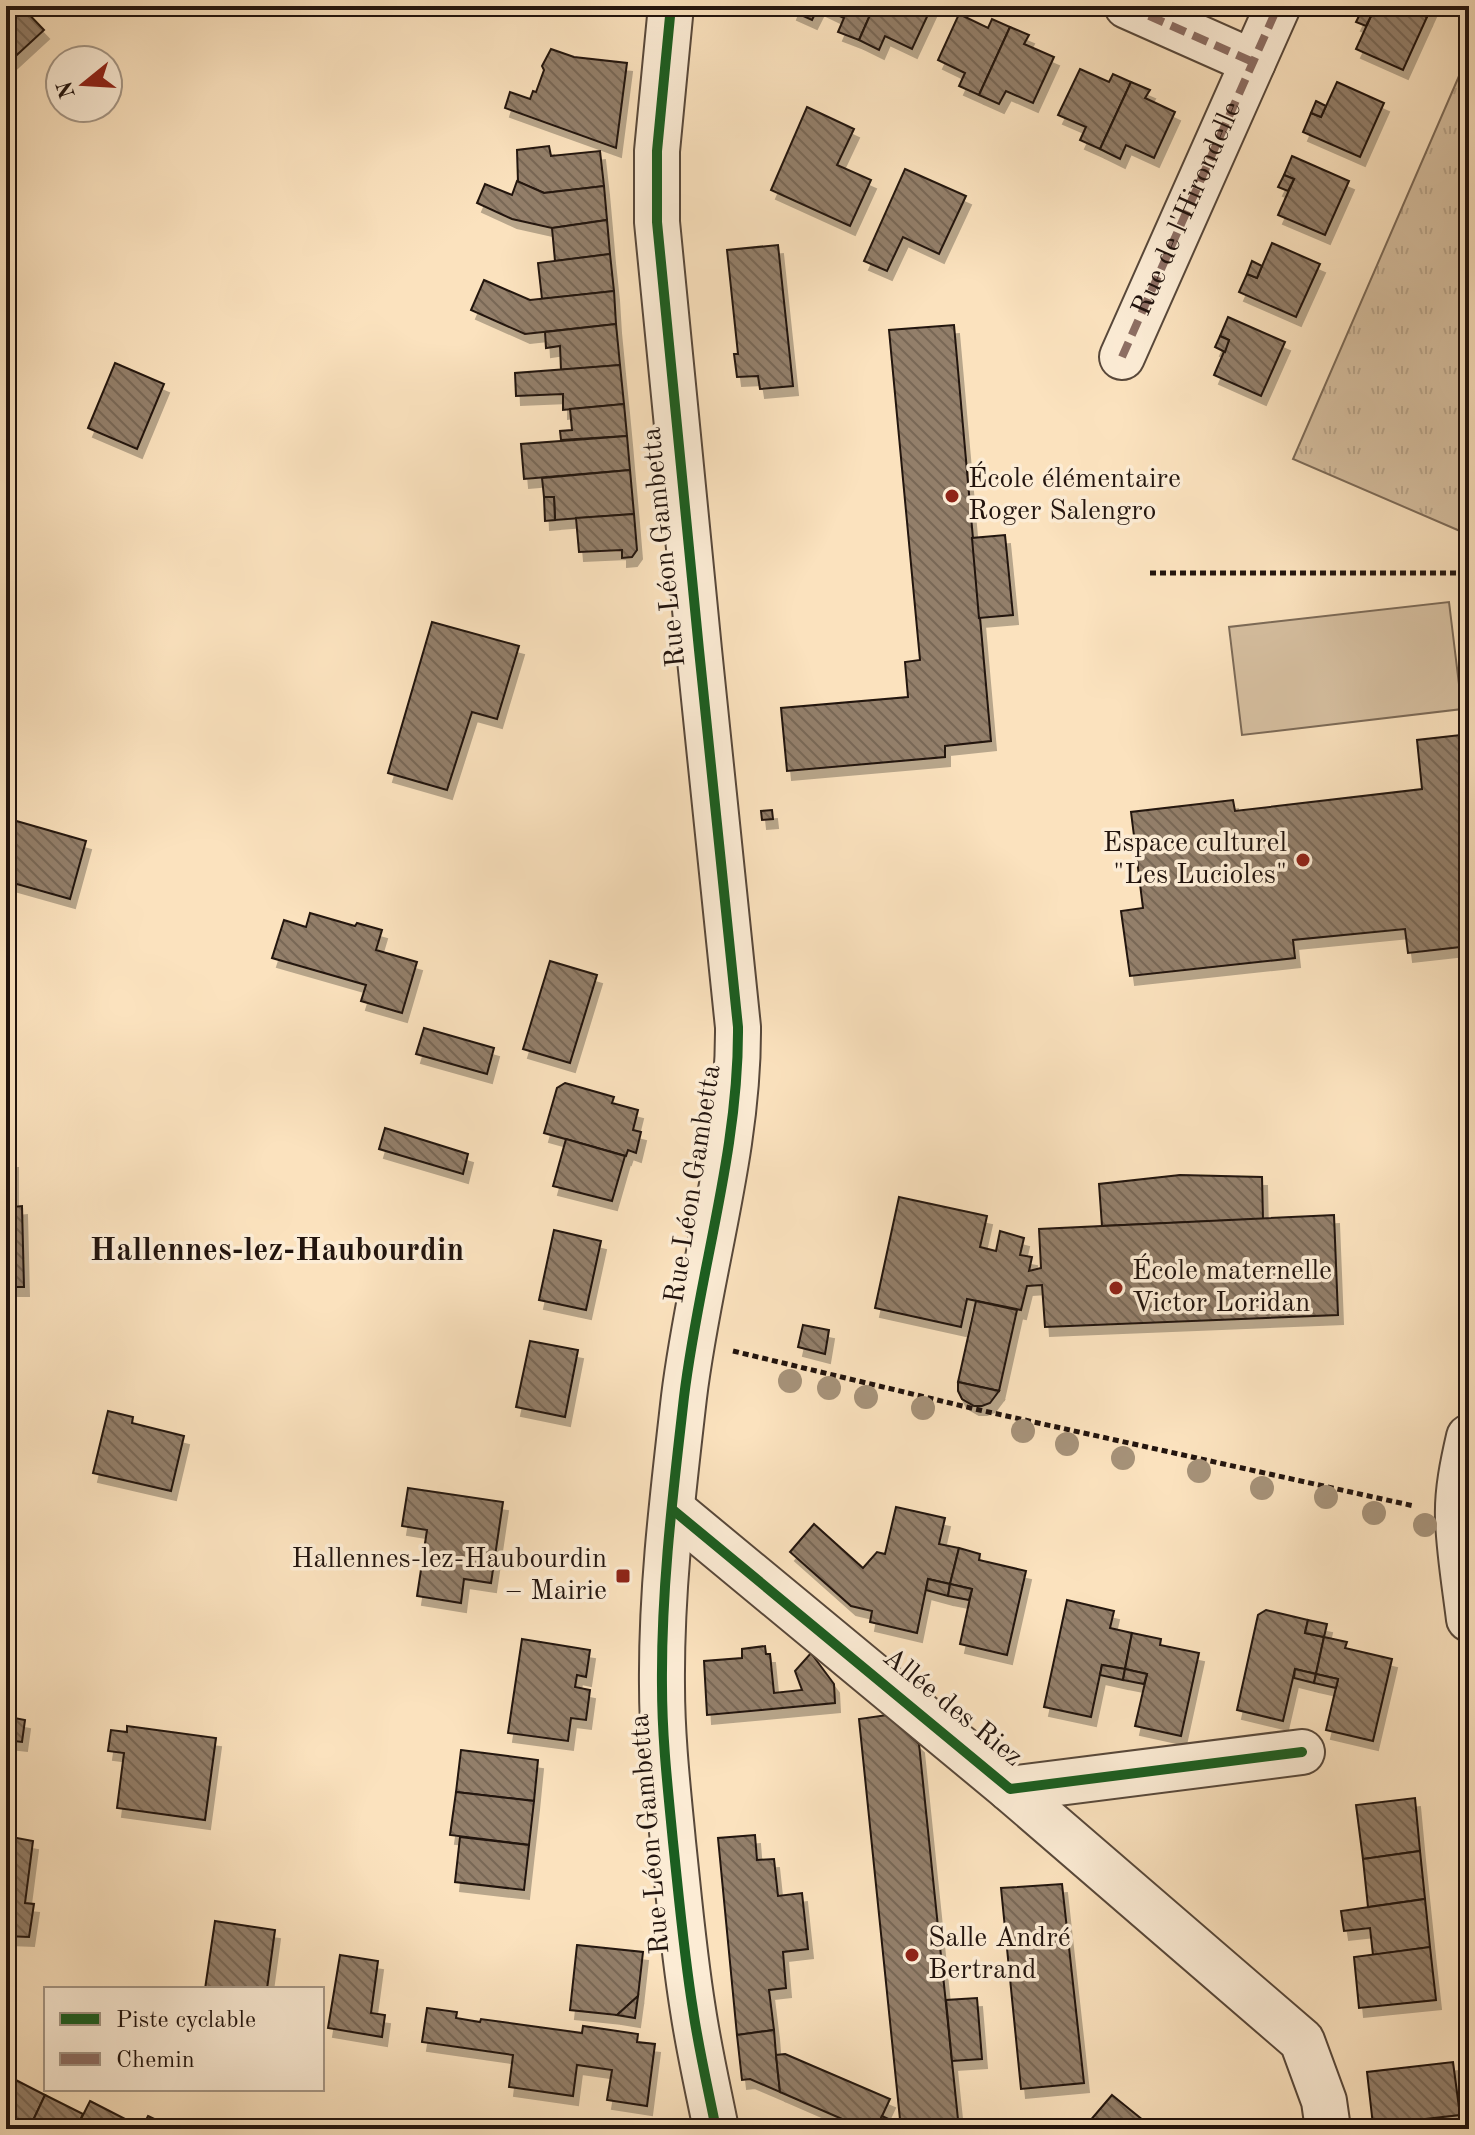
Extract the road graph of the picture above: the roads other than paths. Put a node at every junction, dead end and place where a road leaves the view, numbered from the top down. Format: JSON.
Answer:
{"nodes":[{"id":1,"x":671,"y":6,"type":"edge"},
{"id":2,"x":1127,"y":6,"type":"edge"},
{"id":3,"x":1278,"y":6,"type":"edge"},
{"id":4,"x":1253,"y":62,"type":"junction"},
{"id":5,"x":1122,"y":357,"type":"dead end"},
{"id":6,"x":1469,"y":1437,"type":"edge"},
{"id":7,"x":673,"y":1510,"type":"junction"},
{"id":8,"x":1469,"y":1619,"type":"edge"},
{"id":9,"x":1302,"y":1752,"type":"dead end"},
{"id":10,"x":1010,"y":1789,"type":"junction"},
{"id":11,"x":716,"y":2129,"type":"edge"},
{"id":12,"x":1328,"y":2129,"type":"edge"}],
"edges":[{"from":1,"to":7,"type":"street","name":"Rue Léon Gambetta"},
{"from":2,"to":4,"type":"street"},
{"from":3,"to":4,"type":"street","name":"Rue de l'Hirondelle"},
{"from":4,"to":5,"type":"street","name":"Rue de l'Hirondelle"},
{"from":6,"to":8,"type":"street"},
{"from":7,"to":10,"type":"street","name":"Allée des Riez"},
{"from":7,"to":11,"type":"street","name":"Rue Léon Gambetta"},
{"from":9,"to":10,"type":"street","name":"Allée des Riez"},
{"from":10,"to":12,"type":"street"}]}
